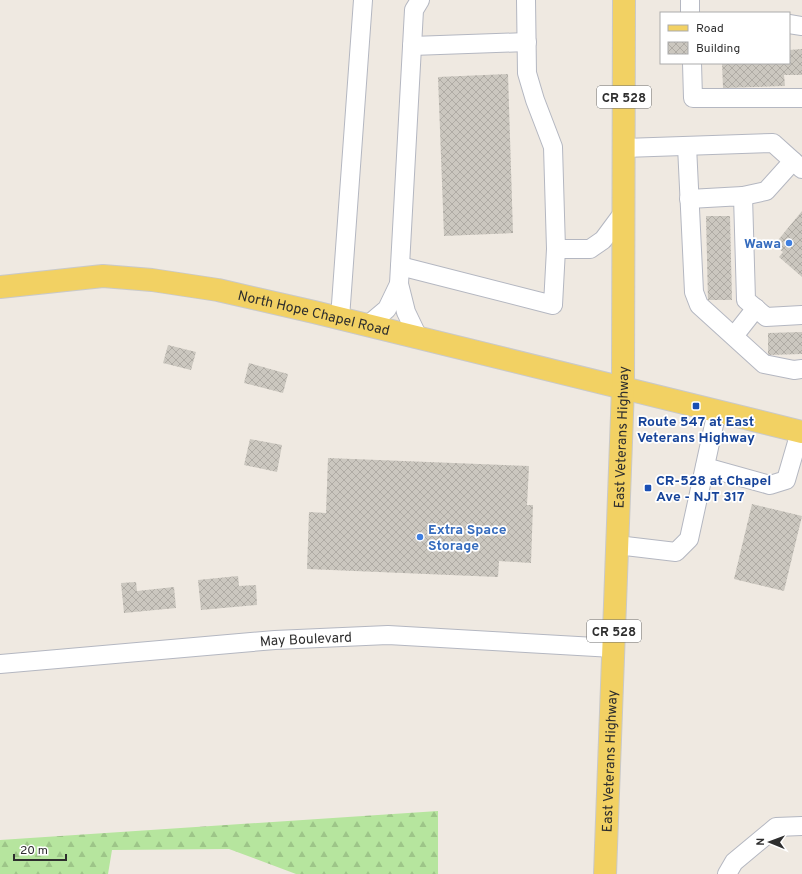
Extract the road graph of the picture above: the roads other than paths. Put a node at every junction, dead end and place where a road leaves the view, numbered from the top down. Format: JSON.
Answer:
{"nodes":[{"id":1,"x":363,"y":0,"type":"edge"},
{"id":2,"x":420,"y":0,"type":"edge"},
{"id":3,"x":526,"y":0,"type":"edge"},
{"id":4,"x":624,"y":0,"type":"edge"},
{"id":5,"x":690,"y":0,"type":"edge"},
{"id":6,"x":690,"y":12,"type":"edge"},
{"id":7,"x":790,"y":24,"type":"edge"},
{"id":8,"x":802,"y":26,"type":"edge"},
{"id":9,"x":527,"y":42,"type":"junction"},
{"id":10,"x":412,"y":46,"type":"junction"},
{"id":11,"x":692,"y":64,"type":"edge"},
{"id":12,"x":802,"y":98,"type":"edge"},
{"id":13,"x":686,"y":146,"type":"junction"},
{"id":14,"x":624,"y":148,"type":"junction"},
{"id":15,"x":797,"y":165,"type":"edge"},
{"id":16,"x":743,"y":196,"type":"junction"},
{"id":17,"x":689,"y":199,"type":"junction"},
{"id":18,"x":623,"y":213,"type":"junction"},
{"id":19,"x":556,"y":249,"type":"junction"},
{"id":20,"x":399,"y":275,"type":"junction"},
{"id":21,"x":0,"y":288,"type":"edge"},
{"id":22,"x":756,"y":308,"type":"junction"},
{"id":23,"x":802,"y":316,"type":"edge"},
{"id":24,"x":340,"y":318,"type":"junction"},
{"id":25,"x":368,"y":325,"type":"junction"},
{"id":26,"x":734,"y":336,"type":"junction"},
{"id":27,"x":418,"y":337,"type":"junction"},
{"id":28,"x":802,"y":369,"type":"edge"},
{"id":29,"x":623,"y":388,"type":"junction"},
{"id":30,"x":717,"y":411,"type":"junction"},
{"id":31,"x":801,"y":432,"type":"edge"},
{"id":32,"x":705,"y":468,"type":"junction"},
{"id":33,"x":617,"y":544,"type":"junction"},
{"id":34,"x":613,"y":648,"type":"junction"},
{"id":35,"x":0,"y":664,"type":"edge"},
{"id":36,"x":802,"y":826,"type":"edge"},
{"id":37,"x":605,"y":874,"type":"edge"},
{"id":38,"x":727,"y":874,"type":"edge"}],
"edges":[{"from":1,"to":24,"type":"street"},
{"from":2,"to":10,"type":"street"},
{"from":3,"to":9,"type":"street"},
{"from":4,"to":14,"type":"main road","name":"East Veterans Highway","number":"CR 528"},
{"from":5,"to":6,"type":"street"},
{"from":7,"to":8,"type":"street"},
{"from":9,"to":10,"type":"street"},
{"from":9,"to":19,"type":"street"},
{"from":10,"to":20,"type":"street"},
{"from":11,"to":12,"type":"street"},
{"from":13,"to":14,"type":"street"},
{"from":13,"to":15,"type":"street"},
{"from":13,"to":17,"type":"street"},
{"from":14,"to":18,"type":"main road","name":"East Veterans Highway","number":"CR 528"},
{"from":15,"to":16,"type":"street"},
{"from":16,"to":17,"type":"street"},
{"from":16,"to":22,"type":"street"},
{"from":17,"to":26,"type":"street"},
{"from":18,"to":19,"type":"street"},
{"from":18,"to":29,"type":"main road","name":"East Veterans Highway","number":"CR 528"},
{"from":19,"to":20,"type":"street"},
{"from":20,"to":25,"type":"street"},
{"from":20,"to":27,"type":"street"},
{"from":21,"to":24,"type":"main road","name":"North Hope Chapel Road"},
{"from":22,"to":23,"type":"street"},
{"from":22,"to":26,"type":"street"},
{"from":24,"to":25,"type":"main road","name":"North Hope Chapel Road"},
{"from":25,"to":27,"type":"main road","name":"North Hope Chapel Road"},
{"from":26,"to":28,"type":"street"},
{"from":27,"to":29,"type":"main road","name":"North Hope Chapel Road"},
{"from":29,"to":30,"type":"main road","name":"North Hope Chapel Road"},
{"from":29,"to":33,"type":"main road","name":"East Veterans Highway","number":"CR 528"},
{"from":30,"to":31,"type":"main road","name":"North Hope Chapel Road"},
{"from":30,"to":32,"type":"street"},
{"from":31,"to":32,"type":"street"},
{"from":32,"to":33,"type":"street"},
{"from":33,"to":34,"type":"main road","name":"East Veterans Highway","number":"CR 528"},
{"from":34,"to":35,"type":"street","name":"May Boulevard"},
{"from":34,"to":37,"type":"main road","name":"East Veterans Highway","number":"CR 528"},
{"from":36,"to":38,"type":"street"}]}
